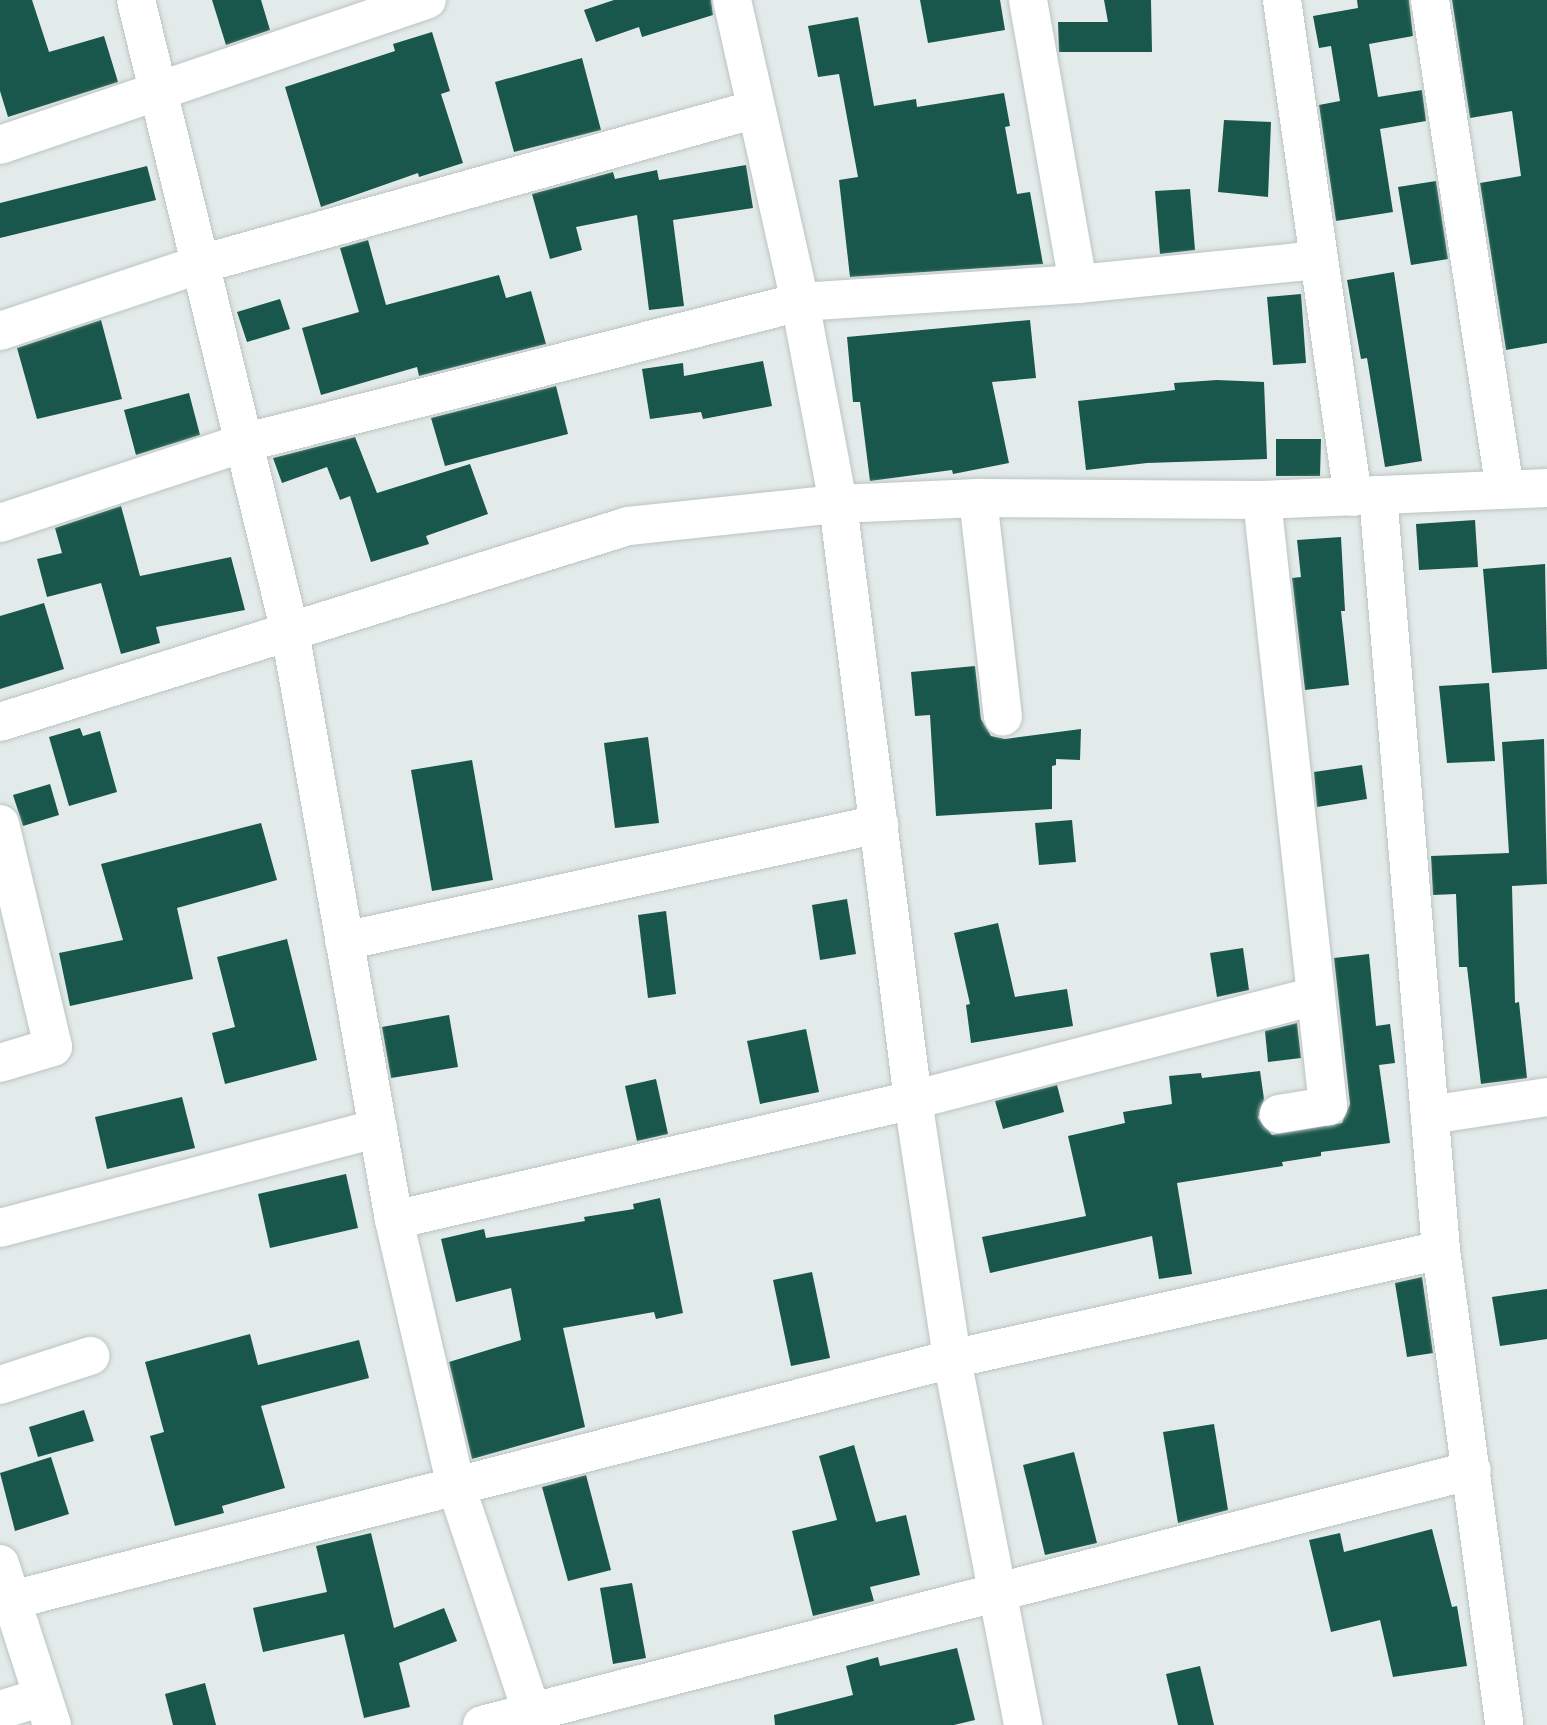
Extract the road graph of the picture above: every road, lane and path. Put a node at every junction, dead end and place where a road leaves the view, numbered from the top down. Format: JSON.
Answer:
{"nodes":[{"id":1,"x":136,"y":0,"type":"edge"},
{"id":2,"x":427,"y":0,"type":"edge"},
{"id":3,"x":732,"y":0,"type":"edge"},
{"id":4,"x":1028,"y":0,"type":"edge"},
{"id":5,"x":1282,"y":0,"type":"edge"},
{"id":6,"x":1430,"y":0,"type":"edge"},
{"id":7,"x":159,"y":90,"type":"junction"},
{"id":8,"x":755,"y":109,"type":"junction"},
{"id":9,"x":0,"y":145,"type":"edge"},
{"id":10,"x":1319,"y":260,"type":"junction"},
{"id":11,"x":201,"y":264,"type":"junction"},
{"id":12,"x":1078,"y":284,"type":"junction"},
{"id":13,"x":800,"y":302,"type":"junction"},
{"id":14,"x":0,"y":331,"type":"edge"},
{"id":15,"x":247,"y":442,"type":"junction"},
{"id":16,"x":1547,"y":488,"type":"edge"},
{"id":17,"x":1505,"y":489,"type":"junction"},
{"id":18,"x":1366,"y":496,"type":"junction"},
{"id":19,"x":978,"y":498,"type":"junction"},
{"id":20,"x":1262,"y":500,"type":"junction"},
{"id":21,"x":838,"y":504,"type":"junction"},
{"id":22,"x":0,"y":523,"type":"edge"},
{"id":23,"x":290,"y":632,"type":"junction"},
{"id":24,"x":1003,"y":717,"type":"dead end"},
{"id":25,"x":0,"y":722,"type":"edge"},
{"id":26,"x":0,"y":824,"type":"edge"},
{"id":27,"x":879,"y":824,"type":"junction"},
{"id":28,"x":7,"y":889,"type":"edge"},
{"id":29,"x":344,"y":941,"type":"junction"},
{"id":30,"x":1314,"y":996,"type":"junction"},
{"id":31,"x":0,"y":1063,"type":"edge"},
{"id":32,"x":1547,"y":1097,"type":"edge"},
{"id":33,"x":913,"y":1100,"type":"junction"},
{"id":34,"x":1279,"y":1114,"type":"dead end"},
{"id":35,"x":1430,"y":1115,"type":"junction"},
{"id":36,"x":378,"y":1128,"type":"junction"},
{"id":37,"x":394,"y":1220,"type":"junction"},
{"id":38,"x":0,"y":1228,"type":"edge"},
{"id":39,"x":1441,"y":1250,"type":"junction"},
{"id":40,"x":90,"y":1356,"type":"dead end"},
{"id":41,"x":952,"y":1359,"type":"junction"},
{"id":42,"x":0,"y":1385,"type":"edge"},
{"id":43,"x":1472,"y":1470,"type":"junction"},
{"id":44,"x":455,"y":1483,"type":"junction"},
{"id":45,"x":3,"y":1577,"type":"edge"},
{"id":46,"x":995,"y":1592,"type":"junction"},
{"id":47,"x":0,"y":1710,"type":"edge"},
{"id":48,"x":47,"y":1711,"type":"edge"},
{"id":49,"x":533,"y":1718,"type":"edge"},
{"id":50,"x":482,"y":1725,"type":"edge"},
{"id":51,"x":1023,"y":1725,"type":"edge"},
{"id":52,"x":1504,"y":1725,"type":"edge"}],
"edges":[{"from":1,"to":7,"type":"street"},
{"from":2,"to":7,"type":"street"},
{"from":3,"to":8,"type":"street"},
{"from":4,"to":12,"type":"street"},
{"from":5,"to":10,"type":"street"},
{"from":6,"to":17,"type":"street"},
{"from":7,"to":9,"type":"street"},
{"from":7,"to":11,"type":"street"},
{"from":8,"to":11,"type":"street"},
{"from":8,"to":13,"type":"street"},
{"from":10,"to":12,"type":"street"},
{"from":10,"to":18,"type":"street"},
{"from":11,"to":14,"type":"street"},
{"from":11,"to":15,"type":"street"},
{"from":12,"to":13,"type":"street"},
{"from":13,"to":15,"type":"street"},
{"from":13,"to":21,"type":"street"},
{"from":15,"to":22,"type":"street"},
{"from":15,"to":23,"type":"street"},
{"from":16,"to":17,"type":"street"},
{"from":17,"to":18,"type":"street"},
{"from":18,"to":20,"type":"street"},
{"from":18,"to":35,"type":"street"},
{"from":19,"to":20,"type":"street"},
{"from":19,"to":21,"type":"street"},
{"from":19,"to":24,"type":"street"},
{"from":20,"to":30,"type":"street"},
{"from":21,"to":23,"type":"street"},
{"from":21,"to":27,"type":"street"},
{"from":23,"to":25,"type":"street"},
{"from":23,"to":29,"type":"street"},
{"from":26,"to":28,"type":"street"},
{"from":27,"to":29,"type":"street"},
{"from":27,"to":33,"type":"street"},
{"from":28,"to":31,"type":"street"},
{"from":29,"to":36,"type":"street"},
{"from":30,"to":33,"type":"street"},
{"from":30,"to":34,"type":"street"},
{"from":32,"to":35,"type":"street"},
{"from":33,"to":37,"type":"street"},
{"from":33,"to":41,"type":"street"},
{"from":35,"to":39,"type":"street"},
{"from":36,"to":37,"type":"street"},
{"from":36,"to":38,"type":"street"},
{"from":37,"to":44,"type":"street"},
{"from":39,"to":41,"type":"street"},
{"from":39,"to":43,"type":"street"},
{"from":40,"to":42,"type":"street"},
{"from":41,"to":44,"type":"street"},
{"from":41,"to":46,"type":"street"},
{"from":43,"to":46,"type":"street"},
{"from":43,"to":52,"type":"street"},
{"from":44,"to":45,"type":"street"},
{"from":44,"to":49,"type":"street"},
{"from":45,"to":48,"type":"street"},
{"from":46,"to":49,"type":"street"},
{"from":46,"to":51,"type":"street"},
{"from":47,"to":48,"type":"street"},
{"from":49,"to":50,"type":"street"}]}
